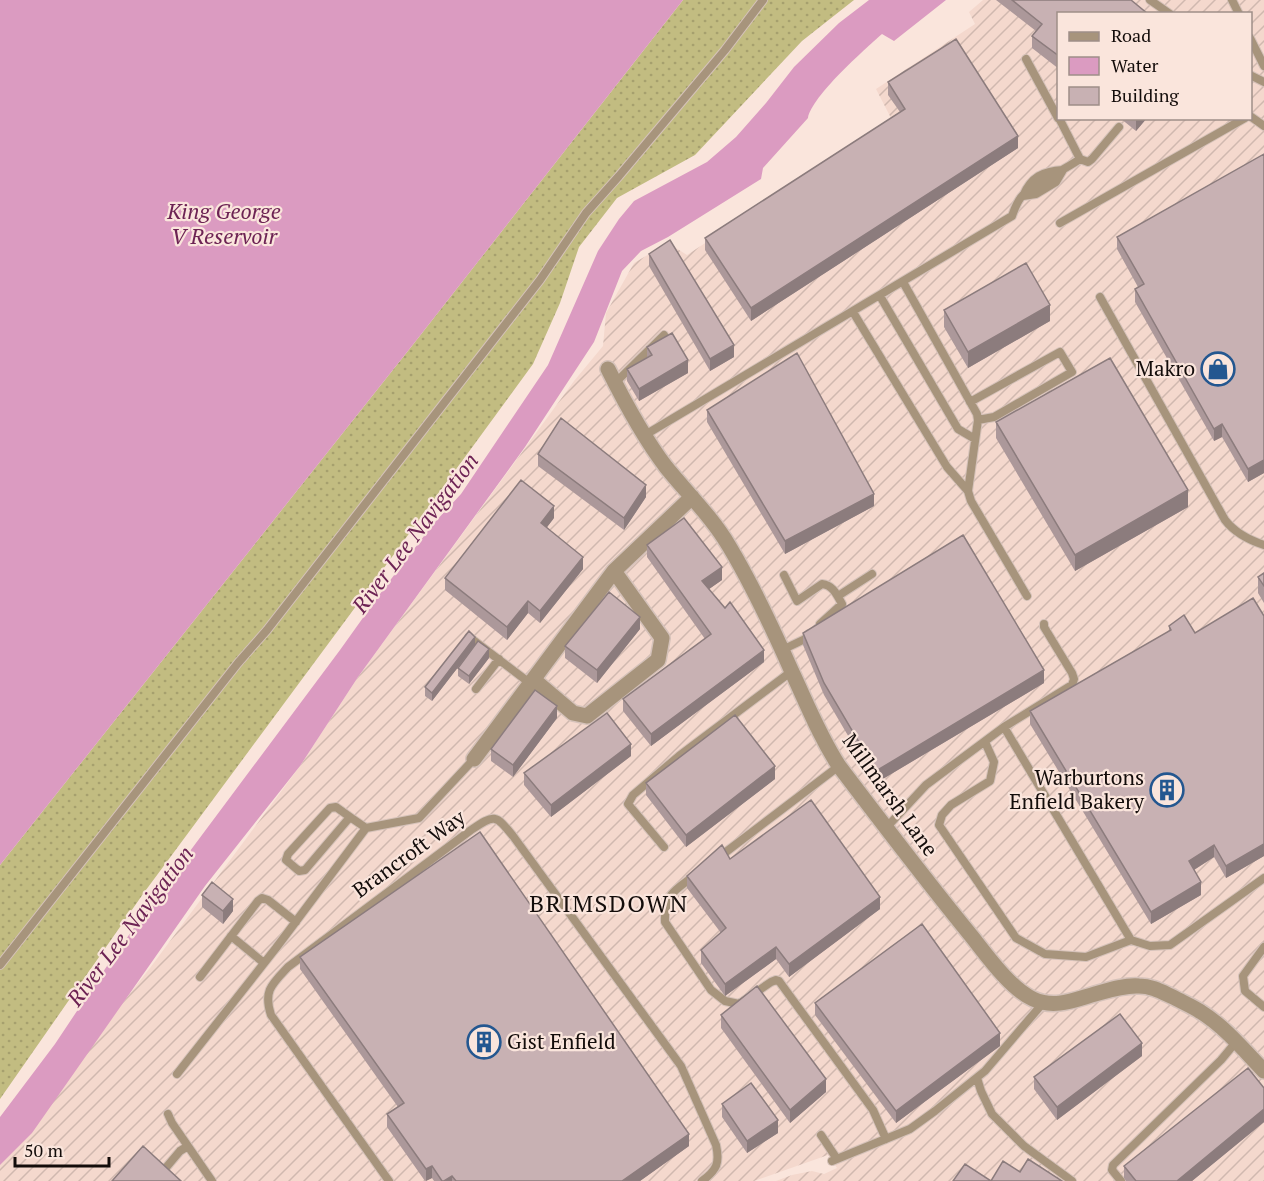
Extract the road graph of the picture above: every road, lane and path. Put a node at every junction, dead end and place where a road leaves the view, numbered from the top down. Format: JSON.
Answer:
{"nodes":[{"id":1,"x":763,"y":0,"type":"edge"},
{"id":2,"x":1150,"y":0,"type":"edge"},
{"id":3,"x":1167,"y":12,"type":"edge"},
{"id":4,"x":1252,"y":40,"type":"edge"},
{"id":5,"x":1026,"y":59,"type":"dead end"},
{"id":6,"x":1264,"y":66,"type":"edge"},
{"id":7,"x":1057,"y":114,"type":"edge"},
{"id":8,"x":1252,"y":117,"type":"edge"},
{"id":9,"x":1060,"y":120,"type":"edge"},
{"id":10,"x":1241,"y":120,"type":"edge"},
{"id":11,"x":1264,"y":126,"type":"edge"},
{"id":12,"x":1119,"y":127,"type":"dead end"},
{"id":13,"x":1080,"y":159,"type":"junction"},
{"id":14,"x":1063,"y":170,"type":"junction"},
{"id":15,"x":1023,"y":196,"type":"junction"},
{"id":16,"x":1060,"y":223,"type":"dead end"},
{"id":17,"x":903,"y":282,"type":"junction"},
{"id":18,"x":880,"y":296,"type":"junction"},
{"id":19,"x":1100,"y":297,"type":"dead end"},
{"id":20,"x":853,"y":312,"type":"junction"},
{"id":21,"x":664,"y":335,"type":"edge"},
{"id":22,"x":612,"y":376,"type":"joint"},
{"id":23,"x":970,"y":402,"type":"junction"},
{"id":24,"x":978,"y":420,"type":"junction"},
{"id":25,"x":645,"y":435,"type":"junction"},
{"id":26,"x":975,"y":439,"type":"junction"},
{"id":27,"x":968,"y":491,"type":"junction"},
{"id":28,"x":692,"y":497,"type":"junction"},
{"id":29,"x":1264,"y":545,"type":"edge"},
{"id":30,"x":614,"y":571,"type":"junction"},
{"id":31,"x":872,"y":574,"type":"dead end"},
{"id":32,"x":784,"y":575,"type":"dead end"},
{"id":33,"x":1027,"y":596,"type":"dead end"},
{"id":34,"x":838,"y":597,"type":"junction"},
{"id":35,"x":1044,"y":624,"type":"dead end"},
{"id":36,"x":470,"y":637,"type":"edge"},
{"id":37,"x":782,"y":650,"type":"junction"},
{"id":38,"x":499,"y":659,"type":"junction"},
{"id":39,"x":792,"y":671,"type":"junction"},
{"id":40,"x":533,"y":682,"type":"junction"},
{"id":41,"x":476,"y":689,"type":"dead end"},
{"id":42,"x":1004,"y":727,"type":"junction"},
{"id":43,"x":985,"y":742,"type":"junction"},
{"id":44,"x":474,"y":759,"type":"joint"},
{"id":45,"x":839,"y":766,"type":"junction"},
{"id":46,"x":350,"y":817,"type":"junction"},
{"id":47,"x":366,"y":828,"type":"junction"},
{"id":48,"x":886,"y":828,"type":"junction"},
{"id":49,"x":664,"y":847,"type":"dead end"},
{"id":50,"x":707,"y":866,"type":"edge"},
{"id":51,"x":698,"y":873,"type":"edge"},
{"id":52,"x":1264,"y":878,"type":"edge"},
{"id":53,"x":296,"y":922,"type":"junction"},
{"id":54,"x":231,"y":936,"type":"junction"},
{"id":55,"x":1131,"y":940,"type":"junction"},
{"id":56,"x":1264,"y":947,"type":"edge"},
{"id":57,"x":264,"y":963,"type":"junction"},
{"id":58,"x":0,"y":965,"type":"edge"},
{"id":59,"x":200,"y":977,"type":"dead end"},
{"id":60,"x":1043,"y":1003,"type":"junction"},
{"id":61,"x":1264,"y":1007,"type":"edge"},
{"id":62,"x":1236,"y":1042,"type":"junction"},
{"id":63,"x":1264,"y":1071,"type":"edge"},
{"id":64,"x":177,"y":1074,"type":"dead end"},
{"id":65,"x":977,"y":1078,"type":"junction"},
{"id":66,"x":168,"y":1114,"type":"dead end"},
{"id":67,"x":821,"y":1135,"type":"dead end"},
{"id":68,"x":886,"y":1139,"type":"junction"},
{"id":69,"x":188,"y":1146,"type":"junction"},
{"id":70,"x":164,"y":1170,"type":"edge"},
{"id":71,"x":212,"y":1181,"type":"edge"},
{"id":72,"x":389,"y":1181,"type":"edge"},
{"id":73,"x":702,"y":1181,"type":"edge"},
{"id":74,"x":1072,"y":1181,"type":"edge"},
{"id":75,"x":1121,"y":1181,"type":"edge"}],
"edges":[{"from":1,"to":58,"type":"lane"},
{"from":2,"to":3,"type":"lane"},
{"from":4,"to":6,"type":"lane"},
{"from":5,"to":7,"type":"lane"},
{"from":8,"to":11,"type":"lane"},
{"from":9,"to":13,"type":"lane"},
{"from":10,"to":16,"type":"lane"},
{"from":12,"to":13,"type":"lane"},
{"from":13,"to":14,"type":"lane"},
{"from":14,"to":15,"type":"lane"},
{"from":14,"to":15,"type":"lane"},
{"from":15,"to":17,"type":"lane"},
{"from":17,"to":18,"type":"lane"},
{"from":17,"to":23,"type":"lane"},
{"from":18,"to":20,"type":"lane"},
{"from":18,"to":26,"type":"lane"},
{"from":19,"to":29,"type":"lane"},
{"from":20,"to":25,"type":"lane"},
{"from":20,"to":27,"type":"lane"},
{"from":21,"to":22,"type":"lane"},
{"from":22,"to":25,"type":"street","name":"Millmarsh Lane"},
{"from":23,"to":24,"type":"lane"},
{"from":23,"to":24,"type":"lane"},
{"from":24,"to":26,"type":"lane"},
{"from":25,"to":28,"type":"street","name":"Millmarsh Lane"},
{"from":26,"to":27,"type":"lane"},
{"from":27,"to":33,"type":"lane"},
{"from":28,"to":30,"type":"street"},
{"from":28,"to":37,"type":"street","name":"Millmarsh Lane"},
{"from":30,"to":40,"type":"street"},
{"from":30,"to":40,"type":"street"},
{"from":31,"to":34,"type":"lane"},
{"from":32,"to":34,"type":"lane"},
{"from":34,"to":37,"type":"lane"},
{"from":35,"to":42,"type":"lane"},
{"from":36,"to":38,"type":"lane"},
{"from":37,"to":39,"type":"street","name":"Millmarsh Lane"},
{"from":38,"to":40,"type":"lane"},
{"from":38,"to":41,"type":"lane"},
{"from":39,"to":45,"type":"street","name":"Millmarsh Lane"},
{"from":39,"to":49,"type":"lane"},
{"from":40,"to":44,"type":"street"},
{"from":42,"to":43,"type":"lane"},
{"from":42,"to":55,"type":"lane"},
{"from":43,"to":48,"type":"lane"},
{"from":43,"to":55,"type":"lane"},
{"from":44,"to":47,"type":"lane"},
{"from":45,"to":48,"type":"street","name":"Millmarsh Lane"},
{"from":45,"to":50,"type":"lane"},
{"from":46,"to":46,"type":"lane"},
{"from":46,"to":47,"type":"lane"},
{"from":47,"to":53,"type":"lane"},
{"from":48,"to":60,"type":"street","name":"Millmarsh Lane"},
{"from":51,"to":68,"type":"lane"},
{"from":52,"to":55,"type":"lane"},
{"from":53,"to":54,"type":"lane"},
{"from":53,"to":57,"type":"lane"},
{"from":54,"to":57,"type":"lane"},
{"from":54,"to":59,"type":"lane"},
{"from":56,"to":61,"type":"lane"},
{"from":57,"to":64,"type":"lane"},
{"from":60,"to":62,"type":"street"},
{"from":60,"to":65,"type":"lane"},
{"from":62,"to":63,"type":"street"},
{"from":62,"to":75,"type":"lane"},
{"from":65,"to":68,"type":"lane"},
{"from":65,"to":74,"type":"lane"},
{"from":66,"to":69,"type":"lane"},
{"from":67,"to":68,"type":"lane"},
{"from":69,"to":70,"type":"lane"},
{"from":69,"to":71,"type":"lane"},
{"from":72,"to":73,"type":"lane","name":"Brancroft Way"}]}
